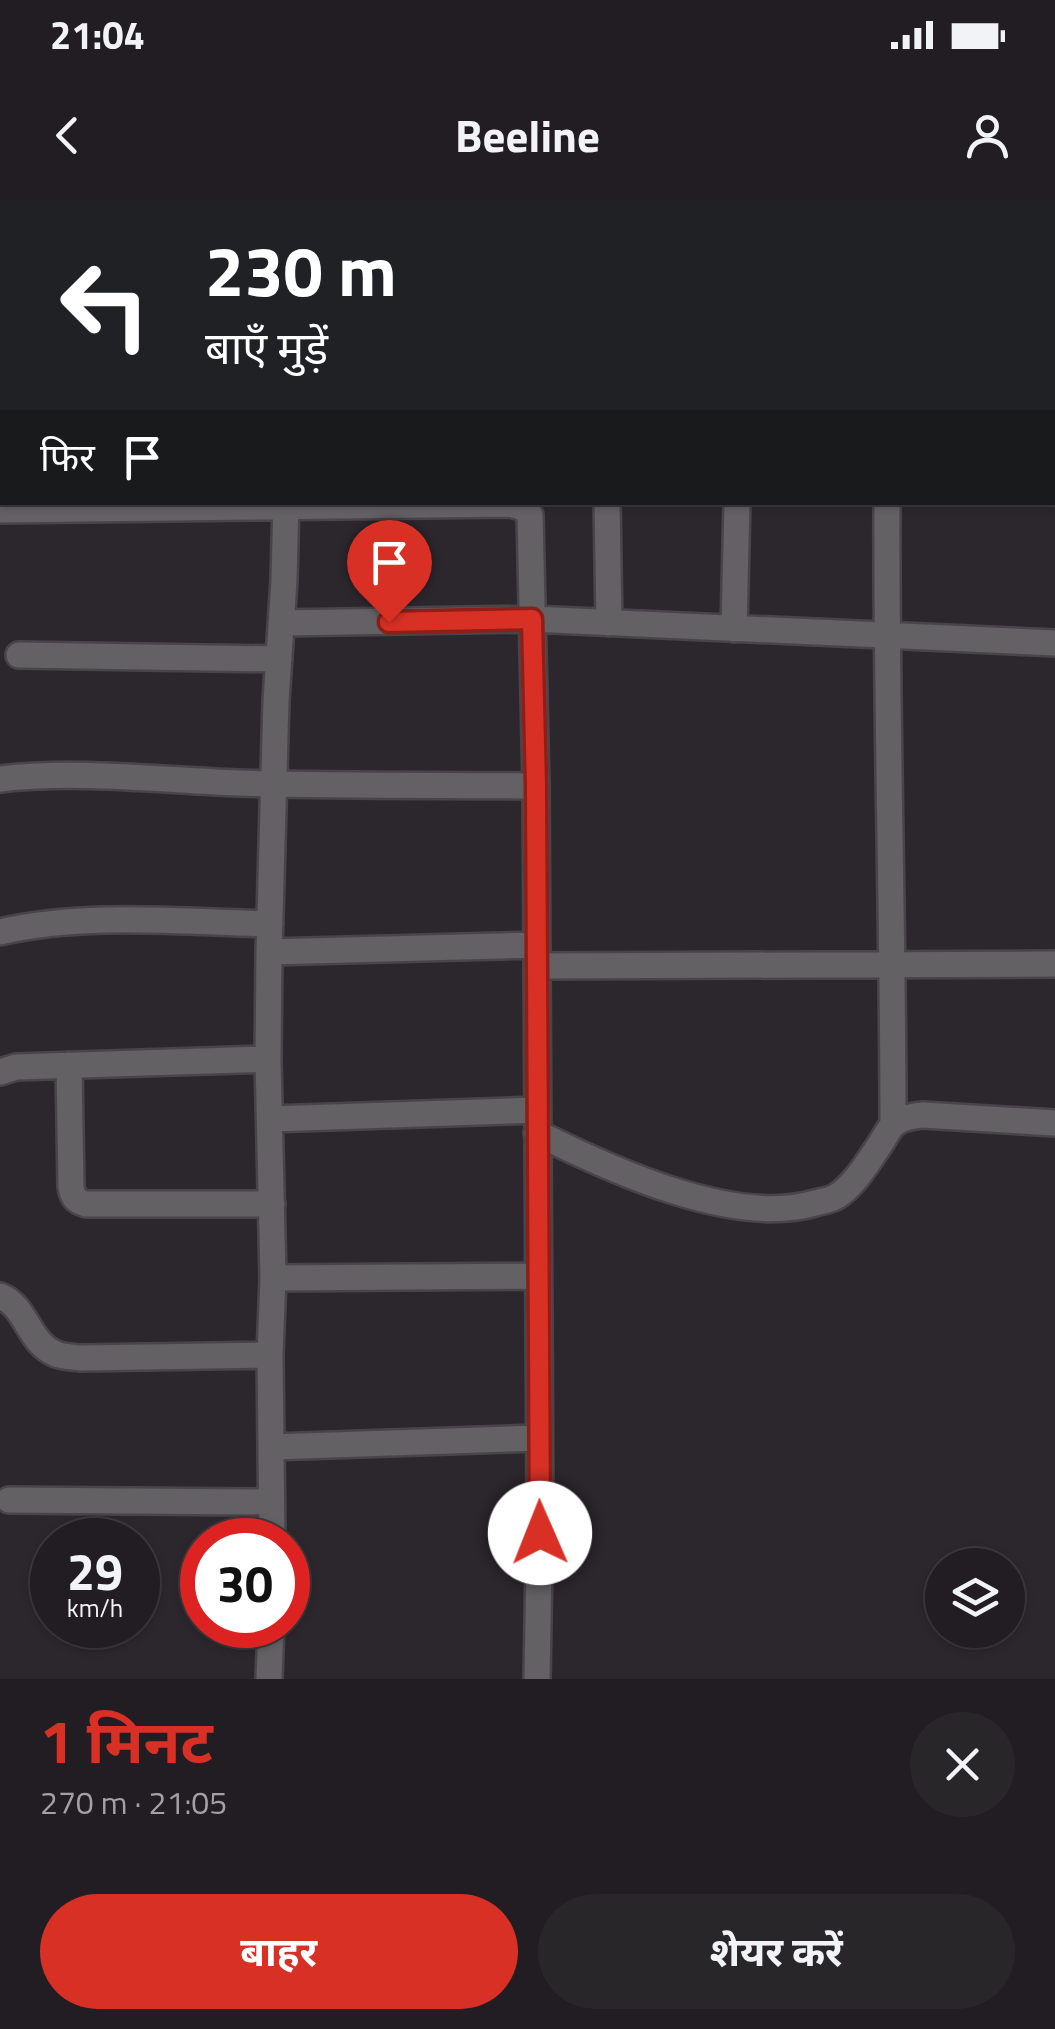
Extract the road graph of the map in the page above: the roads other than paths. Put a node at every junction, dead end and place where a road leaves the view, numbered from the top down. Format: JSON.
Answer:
{"nodes":[{"id":1,"x":286,"y":505,"type":"edge"},
{"id":2,"x":514,"y":505,"type":"edge"},
{"id":3,"x":607,"y":505,"type":"edge"},
{"id":4,"x":737,"y":505,"type":"edge"},
{"id":5,"x":887,"y":505,"type":"edge"},
{"id":6,"x":0,"y":510,"type":"edge"},
{"id":7,"x":532,"y":619,"type":"junction"},
{"id":8,"x":282,"y":623,"type":"junction"},
{"id":9,"x":609,"y":623,"type":"junction"},
{"id":10,"x":734,"y":629,"type":"junction"},
{"id":11,"x":886,"y":635,"type":"junction"},
{"id":12,"x":1055,"y":643,"type":"edge"},
{"id":13,"x":19,"y":655,"type":"dead end"},
{"id":14,"x":280,"y":659,"type":"junction"},
{"id":15,"x":0,"y":779,"type":"edge"},
{"id":16,"x":275,"y":784,"type":"junction"},
{"id":17,"x":536,"y":786,"type":"junction"},
{"id":18,"x":270,"y":924,"type":"junction"},
{"id":19,"x":0,"y":932,"type":"edge"},
{"id":20,"x":269,"y":952,"type":"junction"},
{"id":21,"x":537,"y":956,"type":"junction"},
{"id":22,"x":1055,"y":964,"type":"edge"},
{"id":23,"x":893,"y":965,"type":"junction"},
{"id":24,"x":268,"y":1059,"type":"junction"},
{"id":25,"x":69,"y":1065,"type":"junction"},
{"id":26,"x":0,"y":1072,"type":"edge"},
{"id":27,"x":270,"y":1119,"type":"junction"},
{"id":28,"x":537,"y":1121,"type":"junction"},
{"id":29,"x":1055,"y":1123,"type":"edge"},
{"id":30,"x":893,"y":1125,"type":"junction"},
{"id":31,"x":272,"y":1204,"type":"junction"},
{"id":32,"x":538,"y":1276,"type":"junction"},
{"id":33,"x":272,"y":1278,"type":"junction"},
{"id":34,"x":0,"y":1296,"type":"edge"},
{"id":35,"x":270,"y":1355,"type":"junction"},
{"id":36,"x":538,"y":1438,"type":"junction"},
{"id":37,"x":272,"y":1447,"type":"junction"},
{"id":38,"x":8,"y":1500,"type":"dead end"},
{"id":39,"x":271,"y":1502,"type":"junction"},
{"id":40,"x":271,"y":1518,"type":"edge"},
{"id":41,"x":270,"y":1648,"type":"edge"},
{"id":42,"x":269,"y":1679,"type":"edge"},
{"id":43,"x":537,"y":1679,"type":"edge"}],
"edges":[{"from":1,"to":6,"type":"street"},
{"from":1,"to":8,"type":"street"},
{"from":2,"to":7,"type":"street"},
{"from":3,"to":9,"type":"street"},
{"from":4,"to":10,"type":"street"},
{"from":5,"to":11,"type":"street"},
{"from":7,"to":8,"type":"street"},
{"from":7,"to":9,"type":"street"},
{"from":7,"to":17,"type":"street"},
{"from":8,"to":14,"type":"street"},
{"from":9,"to":10,"type":"street"},
{"from":10,"to":11,"type":"street"},
{"from":11,"to":12,"type":"street"},
{"from":11,"to":23,"type":"street"},
{"from":13,"to":14,"type":"street"},
{"from":14,"to":16,"type":"street"},
{"from":15,"to":16,"type":"street"},
{"from":16,"to":17,"type":"street"},
{"from":16,"to":18,"type":"street"},
{"from":17,"to":21,"type":"street"},
{"from":18,"to":19,"type":"street"},
{"from":18,"to":20,"type":"street"},
{"from":20,"to":21,"type":"street"},
{"from":20,"to":24,"type":"street"},
{"from":21,"to":23,"type":"street"},
{"from":21,"to":28,"type":"street"},
{"from":22,"to":23,"type":"street"},
{"from":23,"to":30,"type":"street"},
{"from":24,"to":25,"type":"street"},
{"from":24,"to":27,"type":"street"},
{"from":25,"to":26,"type":"street"},
{"from":25,"to":31,"type":"street"},
{"from":27,"to":28,"type":"street"},
{"from":27,"to":31,"type":"street"},
{"from":28,"to":30,"type":"street"},
{"from":28,"to":32,"type":"street"},
{"from":29,"to":30,"type":"street"},
{"from":31,"to":33,"type":"street"},
{"from":32,"to":33,"type":"street"},
{"from":32,"to":36,"type":"street"},
{"from":33,"to":35,"type":"street"},
{"from":34,"to":35,"type":"street"},
{"from":35,"to":37,"type":"street"},
{"from":36,"to":37,"type":"street"},
{"from":36,"to":43,"type":"street"},
{"from":37,"to":39,"type":"street"},
{"from":38,"to":39,"type":"street"},
{"from":39,"to":40,"type":"street"},
{"from":41,"to":42,"type":"street"}]}
